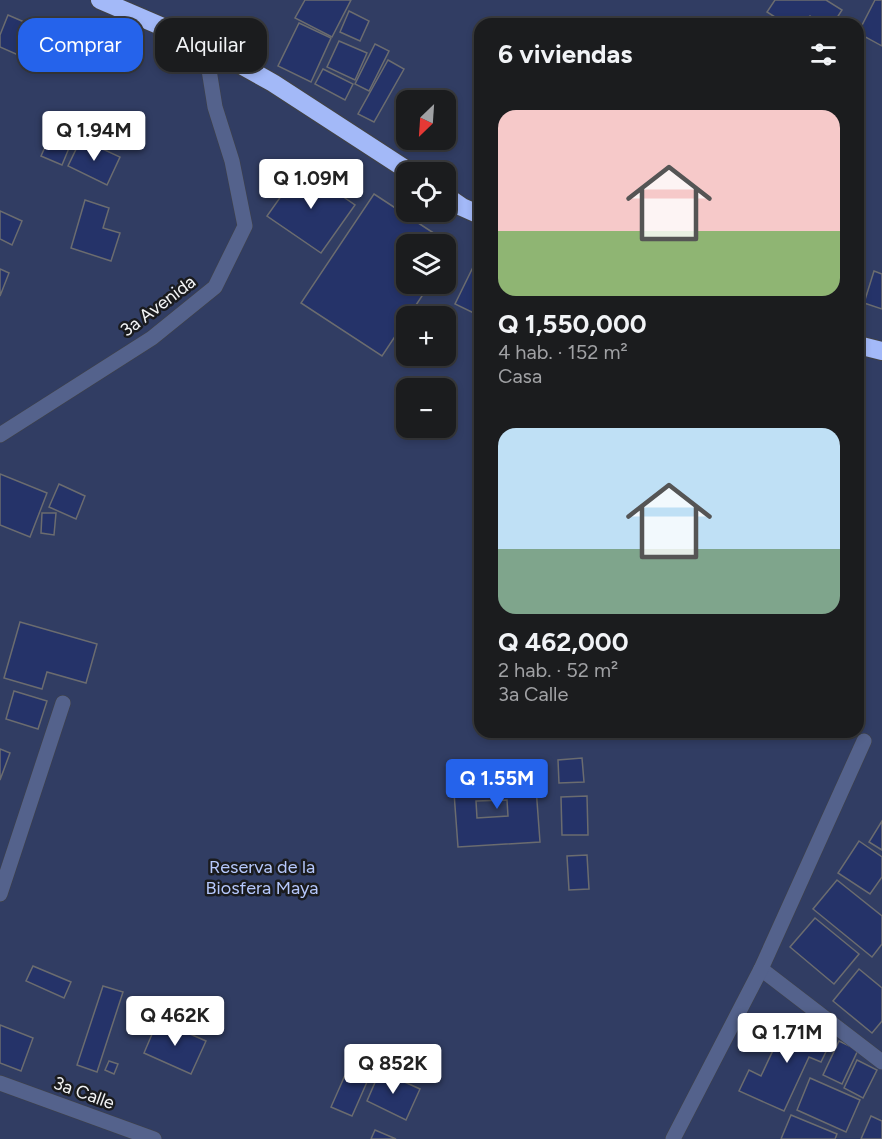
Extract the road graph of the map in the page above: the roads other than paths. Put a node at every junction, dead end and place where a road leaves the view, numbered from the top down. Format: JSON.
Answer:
{"nodes":[{"id":1,"x":100,"y":0,"type":"edge"},
{"id":2,"x":155,"y":24,"type":"edge"},
{"id":3,"x":209,"y":72,"type":"edge"},
{"id":4,"x":253,"y":72,"type":"edge"},
{"id":5,"x":396,"y":163,"type":"edge"},
{"id":6,"x":456,"y":203,"type":"edge"},
{"id":7,"x":474,"y":212,"type":"edge"},
{"id":8,"x":864,"y":346,"type":"edge"},
{"id":9,"x":882,"y":351,"type":"edge"},
{"id":10,"x":0,"y":435,"type":"edge"},
{"id":11,"x":63,"y":702,"type":"dead end"},
{"id":12,"x":864,"y":741,"type":"dead end"},
{"id":13,"x":0,"y":894,"type":"edge"},
{"id":14,"x":761,"y":969,"type":"junction"},
{"id":15,"x":882,"y":1062,"type":"edge"},
{"id":16,"x":0,"y":1083,"type":"edge"},
{"id":17,"x":154,"y":1139,"type":"edge"},
{"id":18,"x":673,"y":1139,"type":"edge"}],
"edges":[{"from":1,"to":2,"type":"highway"},
{"from":3,"to":10,"type":"street","name":"3a Avenida"},
{"from":4,"to":5,"type":"highway"},
{"from":6,"to":7,"type":"highway"},
{"from":8,"to":9,"type":"highway"},
{"from":11,"to":13,"type":"street"},
{"from":12,"to":14,"type":"street"},
{"from":14,"to":15,"type":"street"},
{"from":14,"to":18,"type":"street"},
{"from":16,"to":17,"type":"street","name":"3a Calle"}]}
